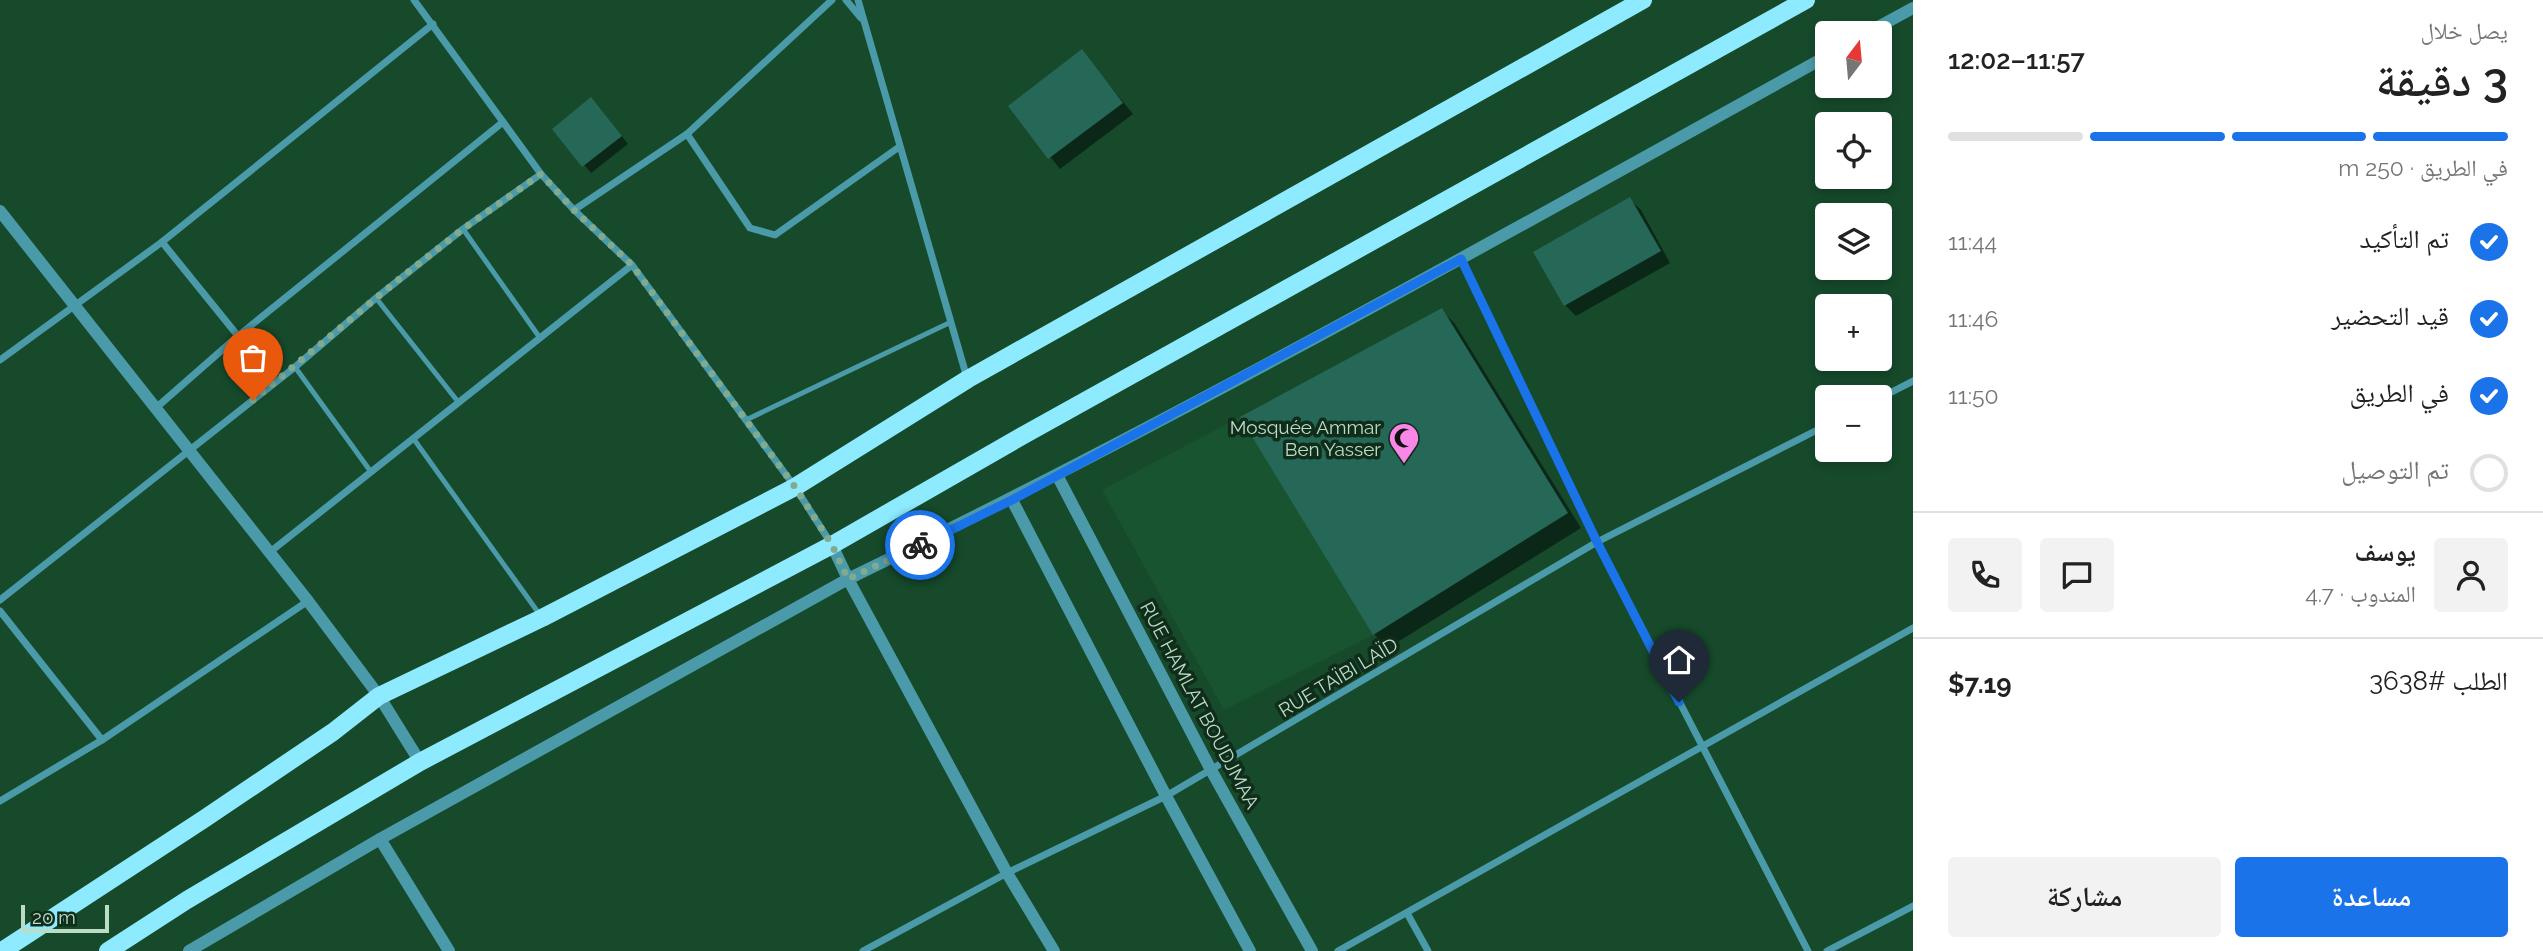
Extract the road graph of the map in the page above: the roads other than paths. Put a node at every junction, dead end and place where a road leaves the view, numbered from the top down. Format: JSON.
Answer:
{"nodes":[{"id":1,"x":415,"y":0,"type":"edge"},
{"id":2,"x":832,"y":0,"type":"edge"},
{"id":3,"x":846,"y":0,"type":"edge"},
{"id":4,"x":858,"y":0,"type":"edge"},
{"id":5,"x":1643,"y":0,"type":"edge"},
{"id":6,"x":1806,"y":0,"type":"edge"},
{"id":7,"x":1913,"y":8,"type":"edge"},
{"id":8,"x":863,"y":21,"type":"junction"},
{"id":9,"x":1889,"y":21,"type":"edge"},
{"id":10,"x":433,"y":24,"type":"junction"},
{"id":11,"x":1815,"y":62,"type":"edge"},
{"id":12,"x":503,"y":122,"type":"junction"},
{"id":13,"x":687,"y":134,"type":"junction"},
{"id":14,"x":899,"y":147,"type":"junction"},
{"id":15,"x":541,"y":174,"type":"junction"},
{"id":16,"x":574,"y":210,"type":"junction"},
{"id":17,"x":0,"y":211,"type":"edge"},
{"id":18,"x":463,"y":229,"type":"junction"},
{"id":19,"x":162,"y":242,"type":"junction"},
{"id":20,"x":1461,"y":259,"type":"junction"},
{"id":21,"x":632,"y":265,"type":"junction"},
{"id":22,"x":376,"y":298,"type":"junction"},
{"id":23,"x":75,"y":305,"type":"junction"},
{"id":24,"x":951,"y":322,"type":"junction"},
{"id":25,"x":238,"y":336,"type":"junction"},
{"id":26,"x":540,"y":338,"type":"junction"},
{"id":27,"x":0,"y":360,"type":"edge"},
{"id":28,"x":295,"y":367,"type":"junction"},
{"id":29,"x":968,"y":379,"type":"junction"},
{"id":30,"x":1913,"y":381,"type":"edge"},
{"id":31,"x":1892,"y":392,"type":"edge"},
{"id":32,"x":459,"y":402,"type":"junction"},
{"id":33,"x":157,"y":407,"type":"junction"},
{"id":34,"x":746,"y":420,"type":"junction"},
{"id":35,"x":1815,"y":431,"type":"edge"},
{"id":36,"x":413,"y":438,"type":"junction"},
{"id":37,"x":191,"y":450,"type":"junction"},
{"id":38,"x":371,"y":472,"type":"junction"},
{"id":39,"x":1056,"y":475,"type":"junction"},
{"id":40,"x":795,"y":487,"type":"junction"},
{"id":41,"x":1012,"y":500,"type":"junction"},
{"id":42,"x":1597,"y":542,"type":"junction"},
{"id":43,"x":832,"y":545,"type":"junction"},
{"id":44,"x":270,"y":552,"type":"junction"},
{"id":45,"x":848,"y":579,"type":"junction"},
{"id":46,"x":0,"y":600,"type":"edge"},
{"id":47,"x":308,"y":601,"type":"junction"},
{"id":48,"x":0,"y":611,"type":"edge"},
{"id":49,"x":542,"y":618,"type":"junction"},
{"id":50,"x":1913,"y":628,"type":"edge"},
{"id":51,"x":379,"y":696,"type":"junction"},
{"id":52,"x":102,"y":740,"type":"junction"},
{"id":53,"x":1703,"y":748,"type":"junction"},
{"id":54,"x":420,"y":762,"type":"junction"},
{"id":55,"x":1211,"y":770,"type":"junction"},
{"id":56,"x":1166,"y":796,"type":"junction"},
{"id":57,"x":0,"y":801,"type":"edge"},
{"id":58,"x":380,"y":839,"type":"junction"},
{"id":59,"x":1007,"y":873,"type":"junction"},
{"id":60,"x":1913,"y":906,"type":"edge"},
{"id":61,"x":1408,"y":913,"type":"junction"},
{"id":62,"x":2,"y":951,"type":"edge"},
{"id":63,"x":107,"y":951,"type":"edge"},
{"id":64,"x":189,"y":951,"type":"edge"},
{"id":65,"x":449,"y":951,"type":"edge"},
{"id":66,"x":863,"y":951,"type":"edge"},
{"id":67,"x":1054,"y":951,"type":"edge"},
{"id":68,"x":1250,"y":951,"type":"edge"},
{"id":69,"x":1312,"y":951,"type":"edge"},
{"id":70,"x":1338,"y":951,"type":"edge"},
{"id":71,"x":1429,"y":951,"type":"edge"},
{"id":72,"x":1808,"y":951,"type":"edge"},
{"id":73,"x":1827,"y":951,"type":"edge"}],
"edges":[{"from":1,"to":10,"type":"street"},
{"from":2,"to":13,"type":"street"},
{"from":3,"to":8,"type":"street"},
{"from":4,"to":8,"type":"street"},
{"from":5,"to":29,"type":"main road"},
{"from":6,"to":43,"type":"main road"},
{"from":7,"to":9,"type":"street"},
{"from":8,"to":14,"type":"street"},
{"from":10,"to":12,"type":"street"},
{"from":10,"to":19,"type":"street"},
{"from":11,"to":20,"type":"street"},
{"from":12,"to":15,"type":"street"},
{"from":12,"to":25,"type":"street"},
{"from":13,"to":14,"type":"street"},
{"from":13,"to":16,"type":"street"},
{"from":14,"to":24,"type":"street"},
{"from":15,"to":16,"type":"street"},
{"from":15,"to":18,"type":"street"},
{"from":16,"to":21,"type":"street"},
{"from":17,"to":23,"type":"street"},
{"from":18,"to":22,"type":"street"},
{"from":18,"to":26,"type":"lane"},
{"from":19,"to":23,"type":"street"},
{"from":19,"to":25,"type":"street"},
{"from":20,"to":39,"type":"street"},
{"from":20,"to":42,"type":"street"},
{"from":21,"to":26,"type":"street"},
{"from":21,"to":34,"type":"street"},
{"from":22,"to":28,"type":"street"},
{"from":22,"to":32,"type":"lane"},
{"from":23,"to":27,"type":"street"},
{"from":23,"to":33,"type":"street"},
{"from":24,"to":29,"type":"street"},
{"from":24,"to":34,"type":"lane"},
{"from":25,"to":33,"type":"street"},
{"from":26,"to":32,"type":"street"},
{"from":28,"to":37,"type":"street"},
{"from":28,"to":38,"type":"lane"},
{"from":29,"to":40,"type":"main road"},
{"from":30,"to":31,"type":"street"},
{"from":32,"to":36,"type":"street"},
{"from":33,"to":37,"type":"street"},
{"from":34,"to":40,"type":"street"},
{"from":35,"to":42,"type":"street","name":"RUE TAÏBI LAÏD"},
{"from":36,"to":38,"type":"street"},
{"from":36,"to":49,"type":"lane"},
{"from":37,"to":44,"type":"street"},
{"from":37,"to":46,"type":"street"},
{"from":38,"to":44,"type":"street"},
{"from":39,"to":41,"type":"street"},
{"from":39,"to":55,"type":"street","name":"RUE HAMLAT BOUDJMAA"},
{"from":40,"to":43,"type":"street"},
{"from":40,"to":49,"type":"main road"},
{"from":41,"to":45,"type":"street"},
{"from":41,"to":56,"type":"street"},
{"from":42,"to":53,"type":"street"},
{"from":42,"to":55,"type":"street","name":"RUE TAÏBI LAÏD"},
{"from":43,"to":45,"type":"street"},
{"from":43,"to":54,"type":"main road"},
{"from":44,"to":47,"type":"street"},
{"from":45,"to":58,"type":"street"},
{"from":45,"to":59,"type":"street"},
{"from":47,"to":51,"type":"street"},
{"from":47,"to":52,"type":"street"},
{"from":48,"to":52,"type":"street"},
{"from":49,"to":51,"type":"main road"},
{"from":50,"to":53,"type":"street"},
{"from":51,"to":54,"type":"street"},
{"from":51,"to":62,"type":"main road"},
{"from":52,"to":57,"type":"street"},
{"from":53,"to":61,"type":"street"},
{"from":53,"to":72,"type":"street"},
{"from":54,"to":63,"type":"main road"},
{"from":55,"to":56,"type":"street","name":"RUE TAÏBI LAÏD"},
{"from":55,"to":69,"type":"street","name":"RUE HAMLAT BOUDJMAA"},
{"from":56,"to":59,"type":"street","name":"RUE TAÏBI LAÏD"},
{"from":56,"to":68,"type":"street"},
{"from":58,"to":64,"type":"street"},
{"from":58,"to":65,"type":"street"},
{"from":59,"to":66,"type":"street","name":"RUE TAÏBI LAÏD"},
{"from":59,"to":67,"type":"street"},
{"from":60,"to":73,"type":"street"},
{"from":61,"to":70,"type":"street"},
{"from":61,"to":71,"type":"street"}]}
